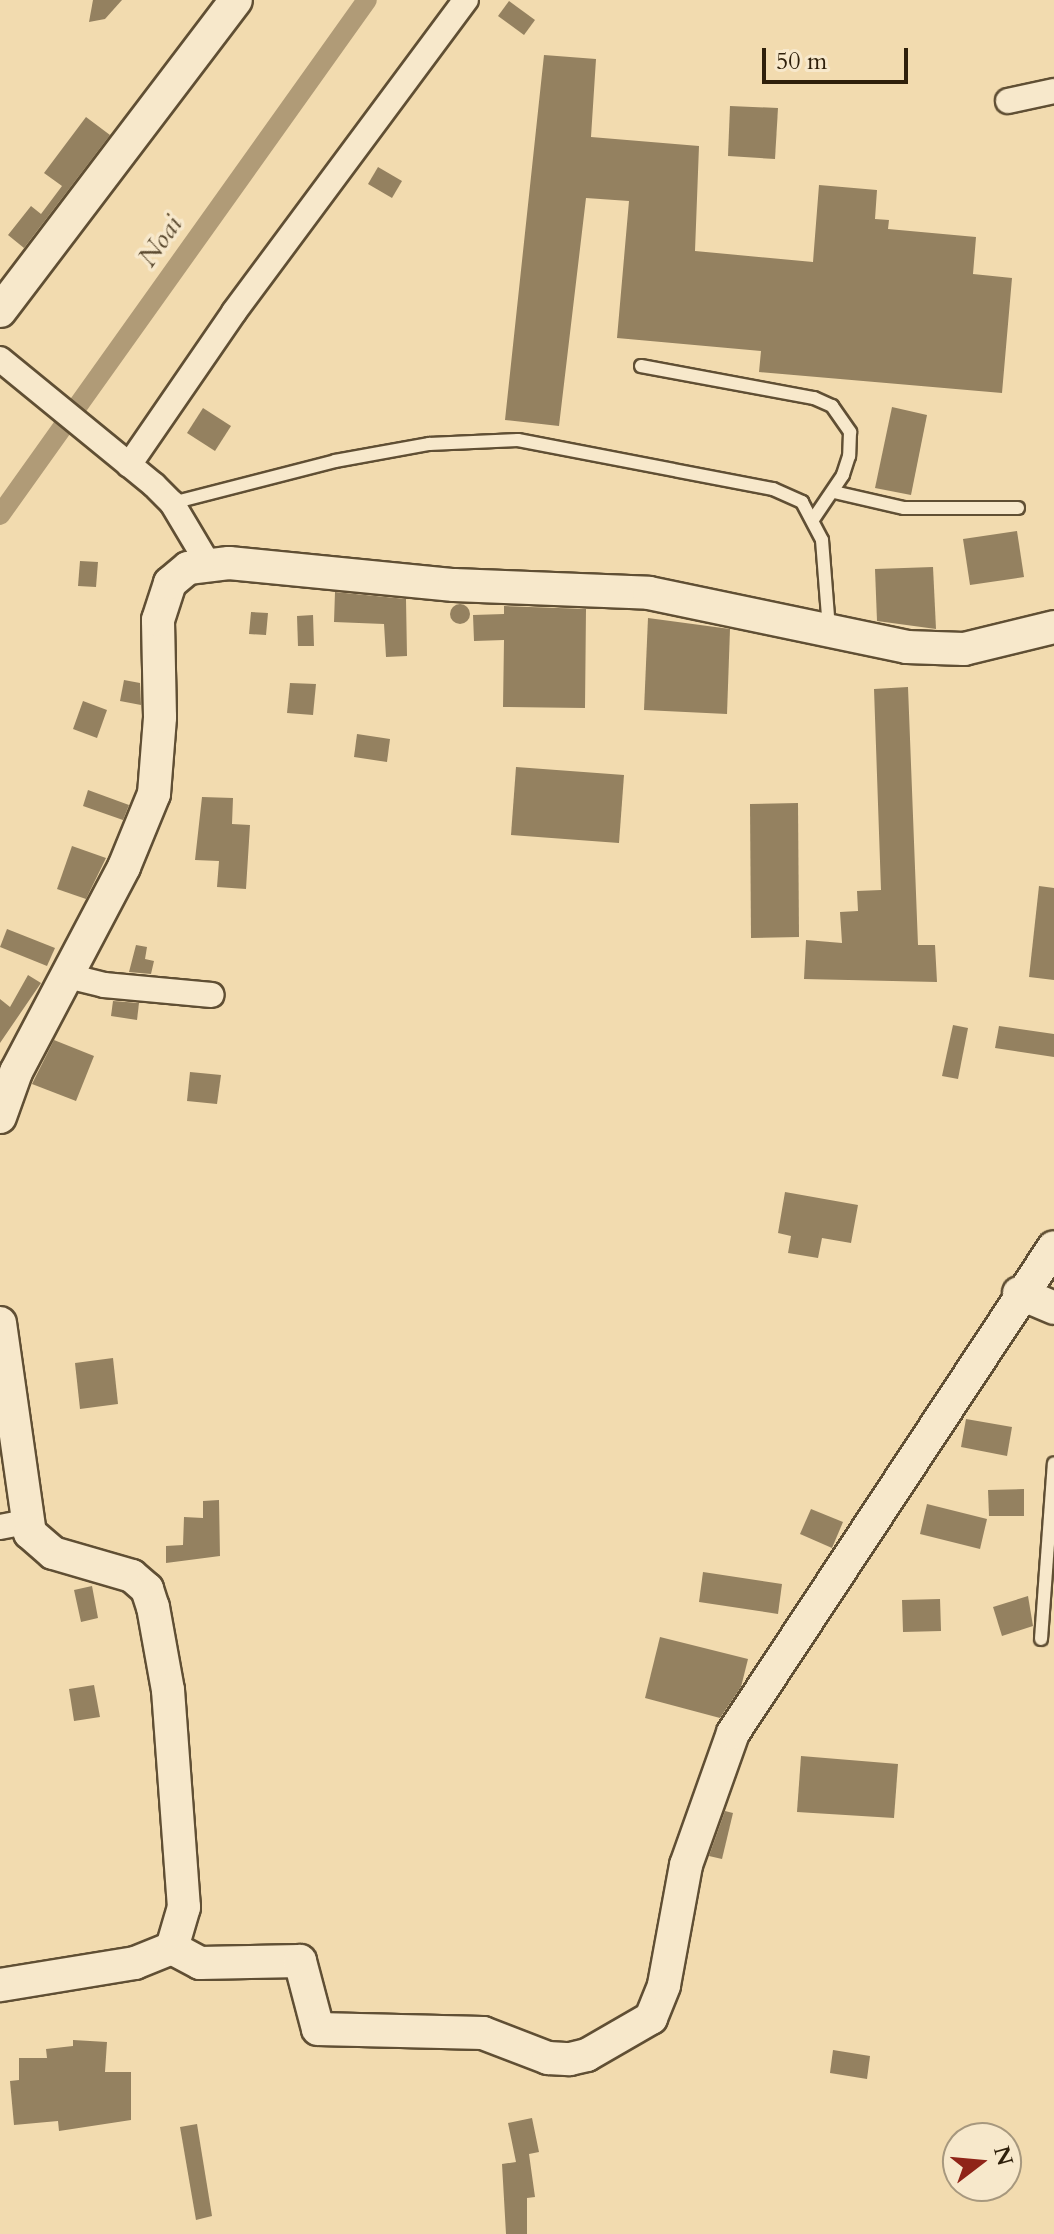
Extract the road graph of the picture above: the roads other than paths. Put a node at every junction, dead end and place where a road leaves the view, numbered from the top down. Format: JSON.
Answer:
{"nodes":[{"id":1,"x":236,"y":0,"type":"edge"},
{"id":2,"x":466,"y":0,"type":"edge"},
{"id":3,"x":1054,"y":91,"type":"edge"},
{"id":4,"x":1008,"y":101,"type":"dead end"},
{"id":5,"x":0,"y":311,"type":"edge"},
{"id":6,"x":0,"y":359,"type":"edge"},
{"id":7,"x":641,"y":366,"type":"dead end"},
{"id":8,"x":129,"y":465,"type":"junction"},
{"id":9,"x":834,"y":492,"type":"junction"},
{"id":10,"x":172,"y":503,"type":"junction"},
{"id":11,"x":1018,"y":508,"type":"dead end"},
{"id":12,"x":814,"y":518,"type":"junction"},
{"id":13,"x":209,"y":565,"type":"junction"},
{"id":14,"x":1054,"y":627,"type":"edge"},
{"id":15,"x":829,"y":628,"type":"junction"},
{"id":16,"x":68,"y":976,"type":"junction"},
{"id":17,"x":212,"y":995,"type":"dead end"},
{"id":18,"x":0,"y":1117,"type":"edge"},
{"id":19,"x":1054,"y":1247,"type":"edge"},
{"id":20,"x":1019,"y":1293,"type":"junction"},
{"id":21,"x":1054,"y":1308,"type":"edge"},
{"id":22,"x":0,"y":1323,"type":"edge"},
{"id":23,"x":1054,"y":1463,"type":"edge"},
{"id":24,"x":12,"y":1525,"type":"edge"},
{"id":25,"x":1041,"y":1639,"type":"dead end"},
{"id":26,"x":172,"y":1948,"type":"junction"},
{"id":27,"x":0,"y":1985,"type":"edge"}],
"edges":[{"from":1,"to":5,"type":"street"},
{"from":2,"to":8,"type":"street"},
{"from":3,"to":4,"type":"street"},
{"from":6,"to":8,"type":"street"},
{"from":7,"to":9,"type":"lane"},
{"from":8,"to":10,"type":"street"},
{"from":9,"to":11,"type":"lane"},
{"from":9,"to":12,"type":"lane"},
{"from":10,"to":12,"type":"lane"},
{"from":10,"to":13,"type":"street"},
{"from":12,"to":15,"type":"lane"},
{"from":13,"to":15,"type":"street"},
{"from":13,"to":16,"type":"street"},
{"from":14,"to":15,"type":"street"},
{"from":16,"to":17,"type":"street"},
{"from":16,"to":18,"type":"street"},
{"from":19,"to":20,"type":"street"},
{"from":20,"to":21,"type":"street"},
{"from":20,"to":26,"type":"street"},
{"from":22,"to":24,"type":"street"},
{"from":23,"to":25,"type":"lane"},
{"from":24,"to":26,"type":"street"},
{"from":26,"to":27,"type":"street"}]}
